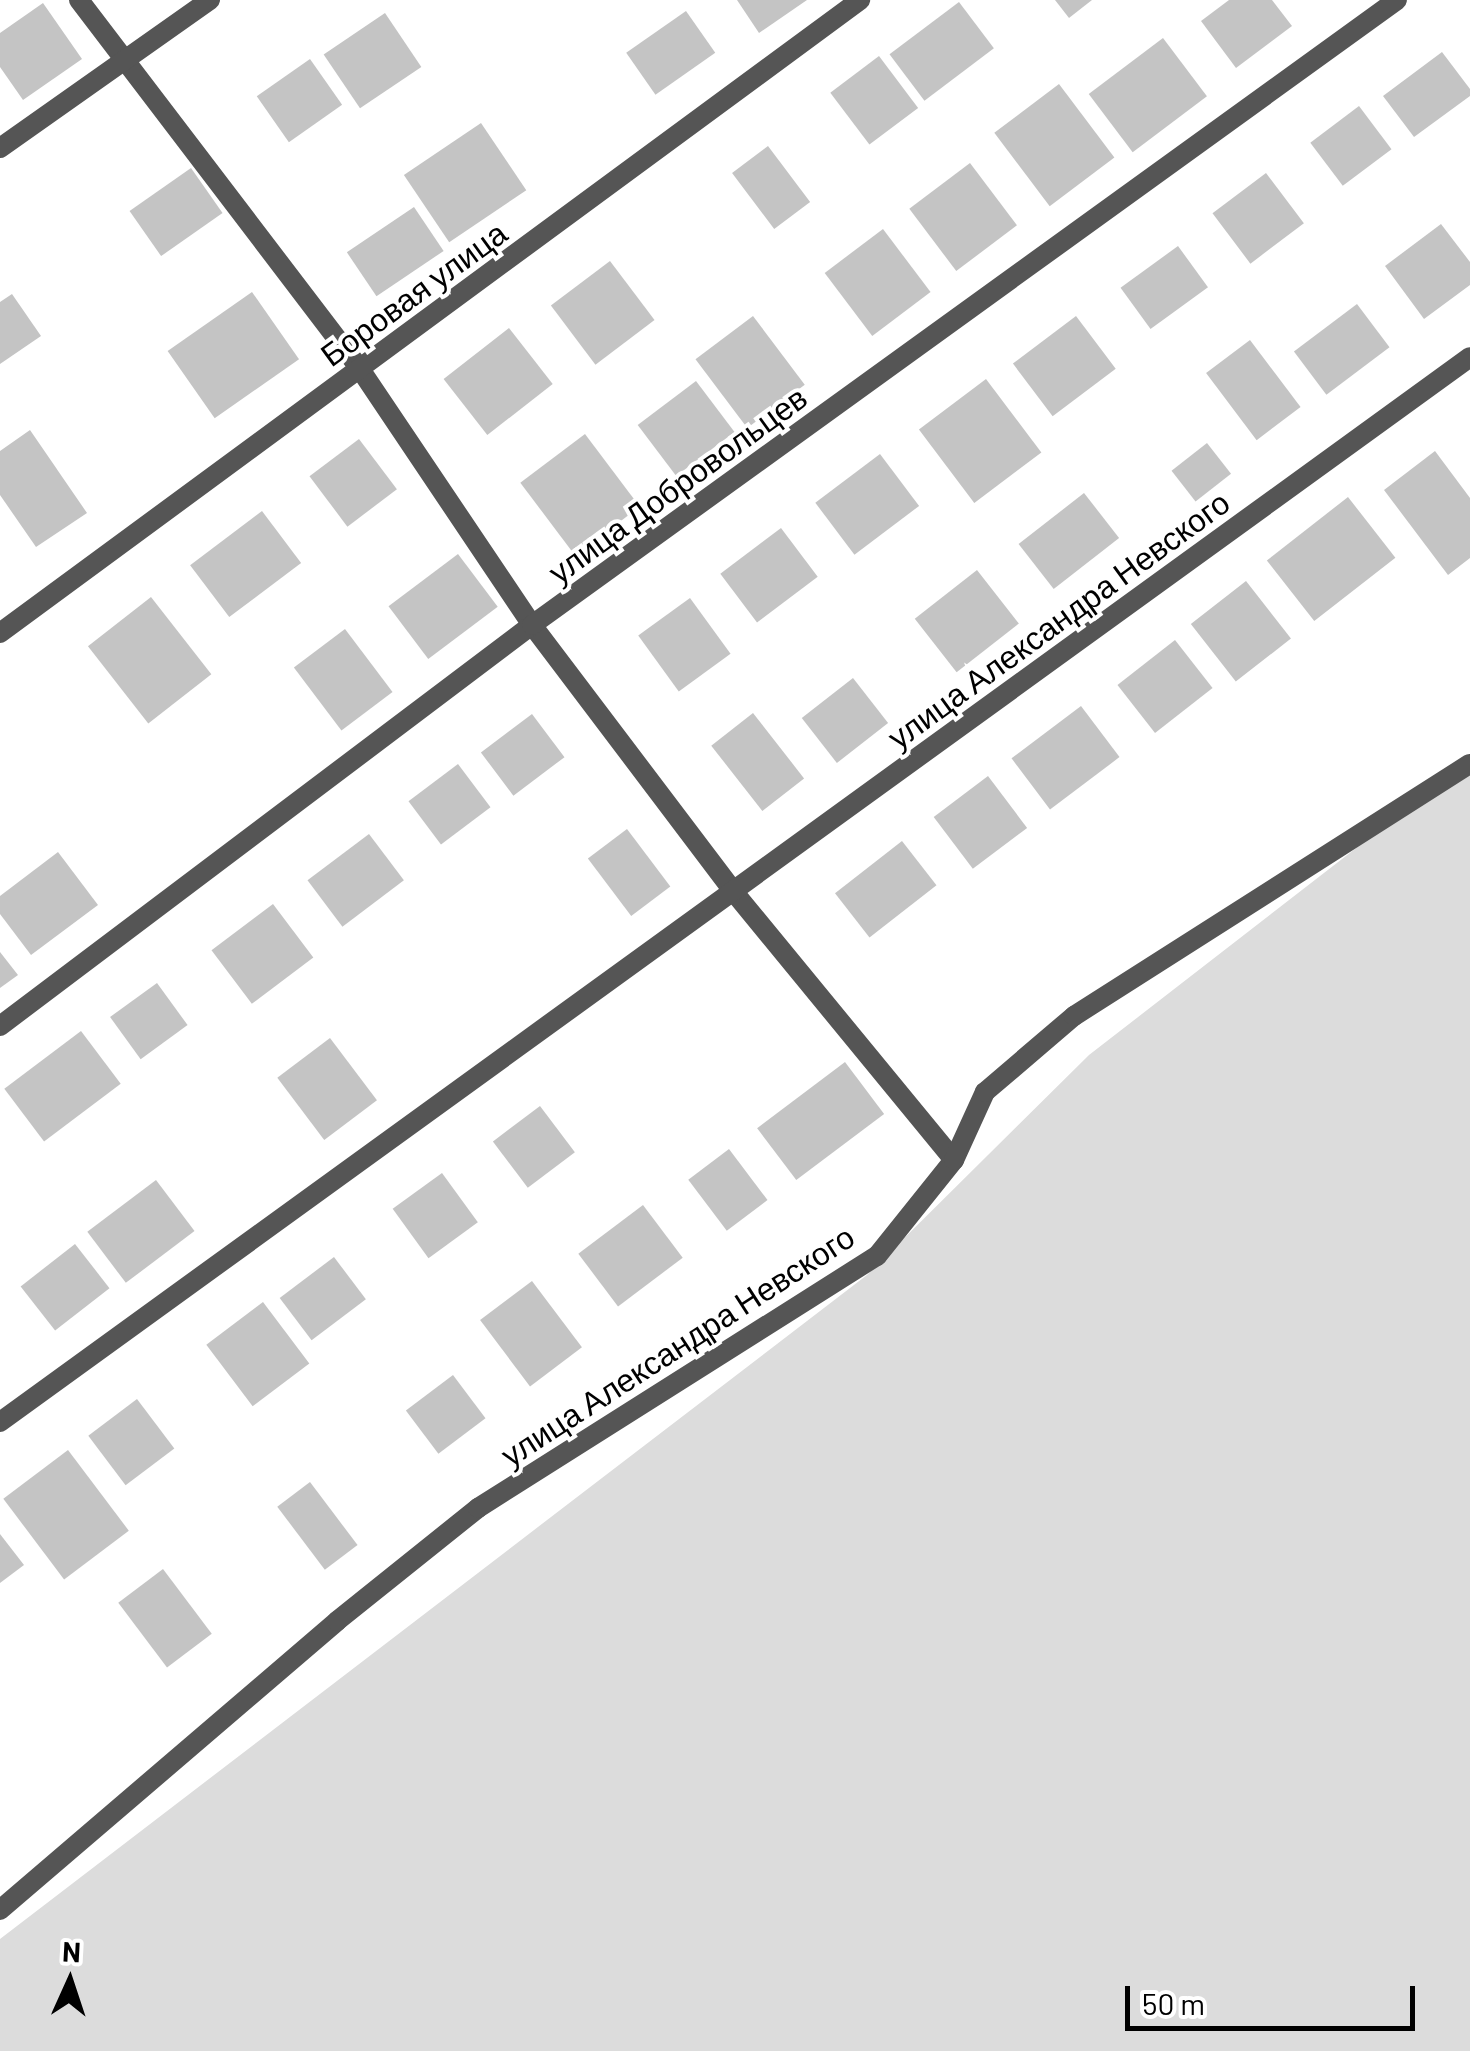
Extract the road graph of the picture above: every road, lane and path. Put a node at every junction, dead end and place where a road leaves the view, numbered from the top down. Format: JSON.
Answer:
{"nodes":[{"id":1,"x":79,"y":0,"type":"edge"},
{"id":2,"x":210,"y":0,"type":"edge"},
{"id":3,"x":860,"y":0,"type":"edge"},
{"id":4,"x":1397,"y":0,"type":"edge"},
{"id":5,"x":123,"y":61,"type":"junction"},
{"id":6,"x":0,"y":148,"type":"edge"},
{"id":7,"x":1470,"y":358,"type":"edge"},
{"id":8,"x":360,"y":369,"type":"junction"},
{"id":9,"x":532,"y":626,"type":"junction"},
{"id":10,"x":0,"y":633,"type":"edge"},
{"id":11,"x":1470,"y":764,"type":"edge"},
{"id":12,"x":734,"y":891,"type":"junction"},
{"id":13,"x":0,"y":1026,"type":"edge"},
{"id":14,"x":954,"y":1160,"type":"junction"},
{"id":15,"x":0,"y":1422,"type":"edge"},
{"id":16,"x":0,"y":1910,"type":"edge"}],
"edges":[{"from":1,"to":5,"type":"street"},
{"from":2,"to":5,"type":"street"},
{"from":3,"to":8,"type":"street","name":"Боровая улица"},
{"from":4,"to":9,"type":"street","name":"улица Добровольцев"},
{"from":5,"to":6,"type":"street"},
{"from":5,"to":8,"type":"street"},
{"from":7,"to":12,"type":"street","name":"улица Александра Невского"},
{"from":8,"to":9,"type":"street"},
{"from":8,"to":10,"type":"street","name":"Боровая улица"},
{"from":9,"to":12,"type":"street"},
{"from":9,"to":13,"type":"street","name":"улица Добровольцев"},
{"from":11,"to":14,"type":"street","name":"улица Александра Невского"},
{"from":12,"to":14,"type":"street"},
{"from":12,"to":15,"type":"street","name":"улица Александра Невского"},
{"from":14,"to":16,"type":"street","name":"улица Александра Невского"}]}
